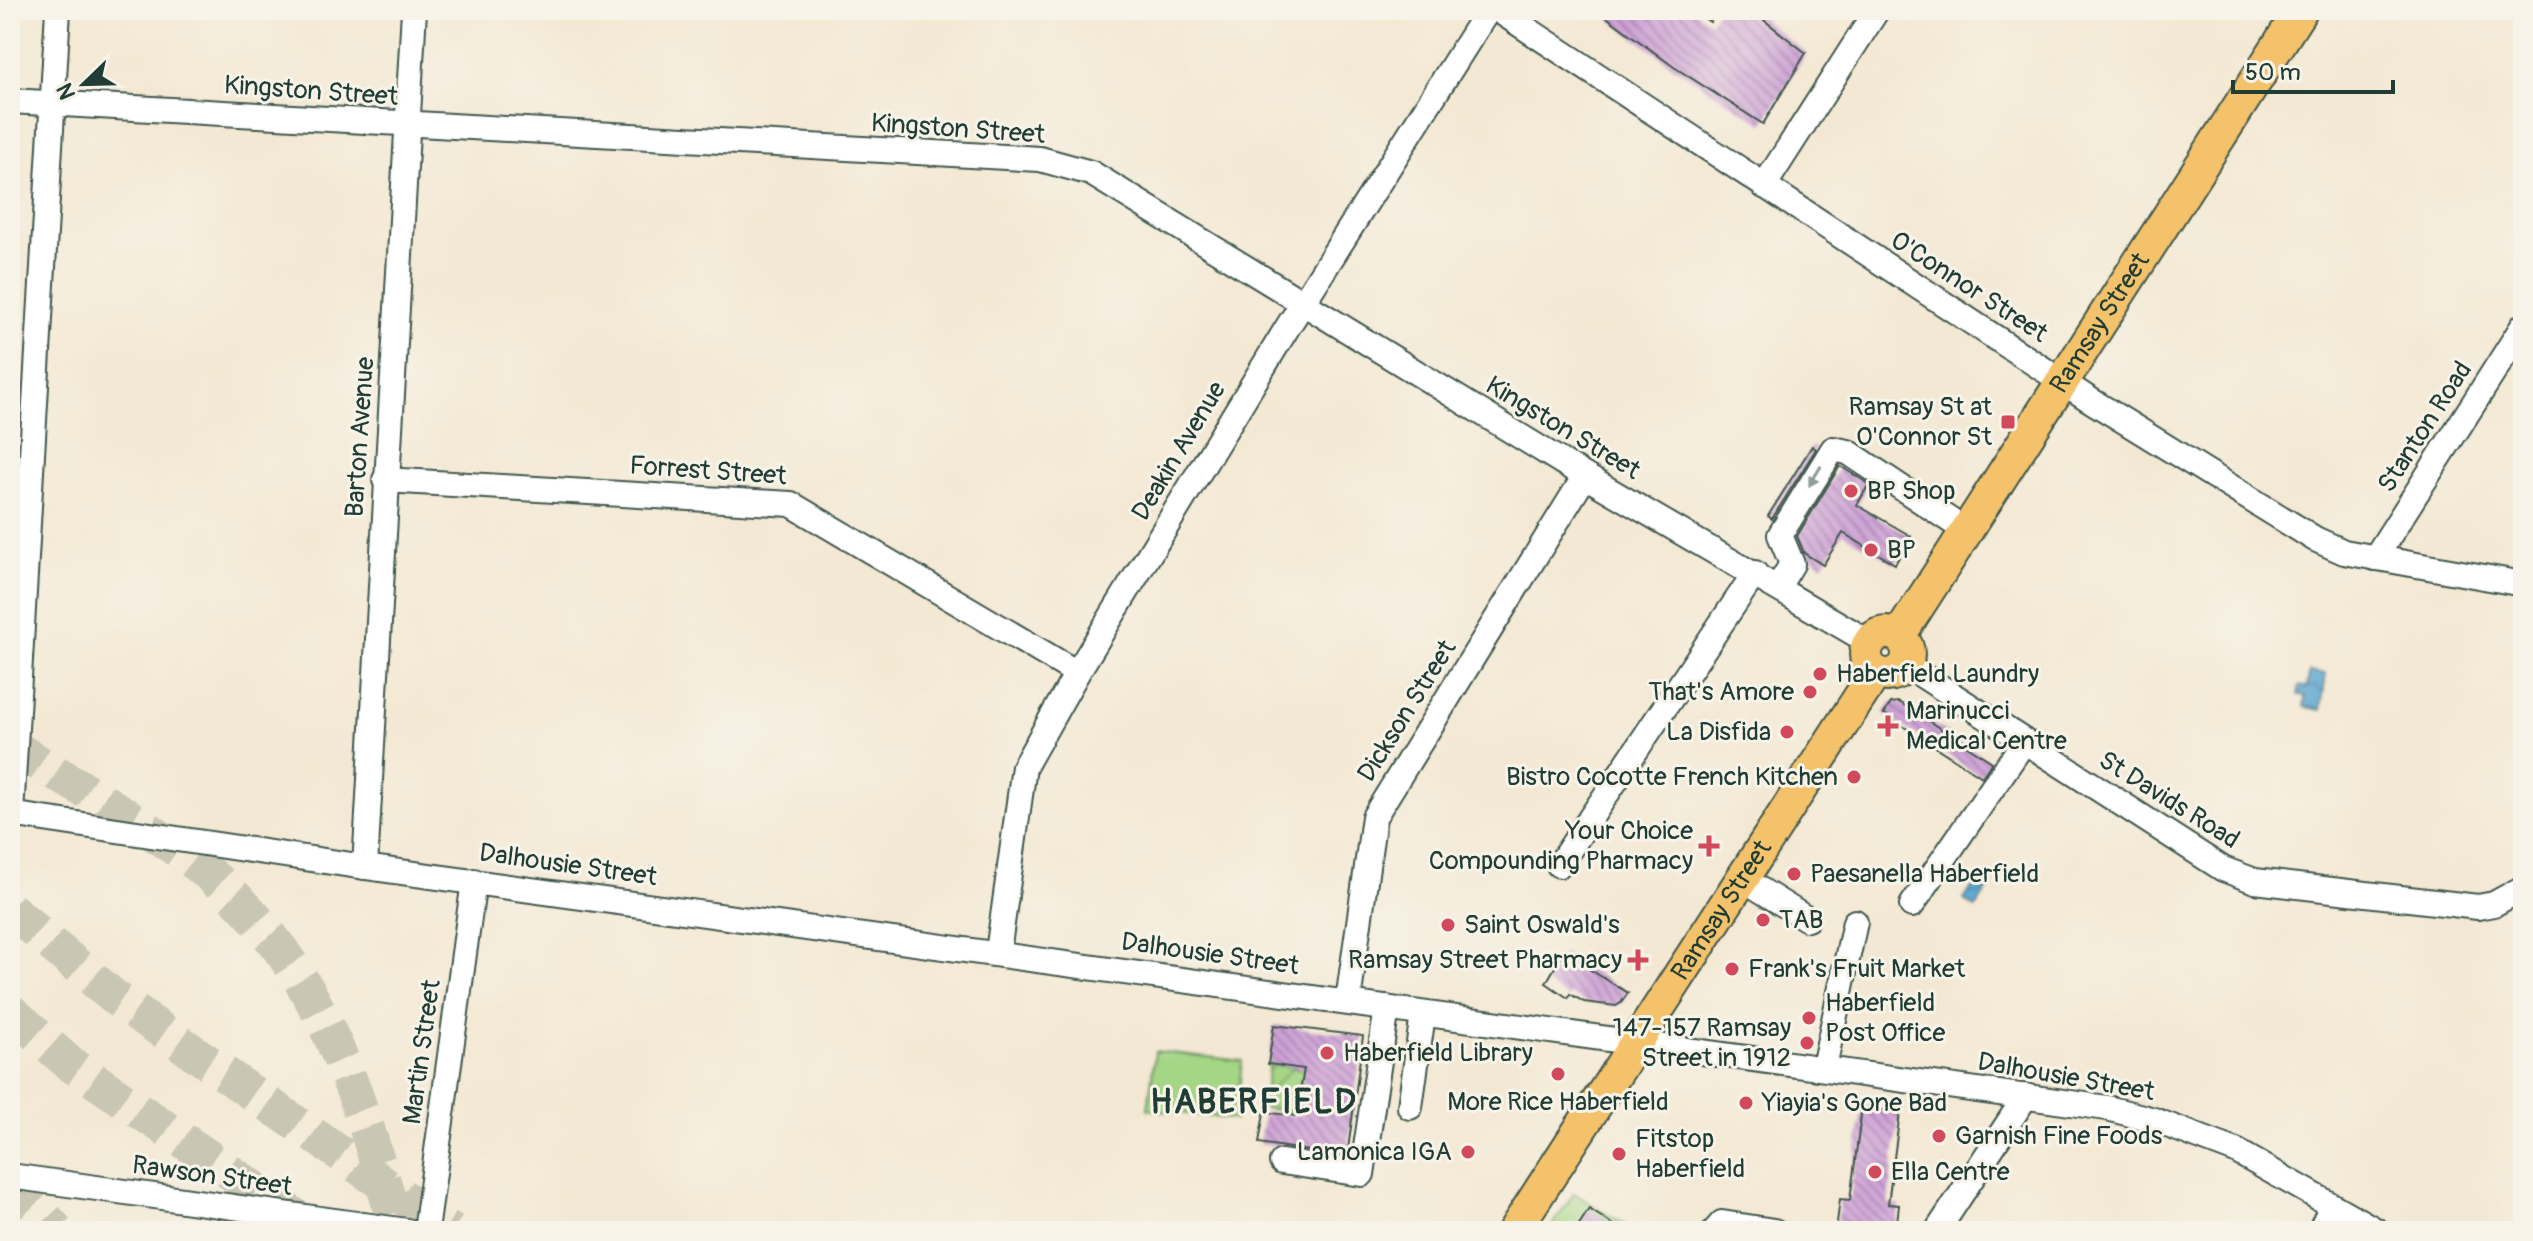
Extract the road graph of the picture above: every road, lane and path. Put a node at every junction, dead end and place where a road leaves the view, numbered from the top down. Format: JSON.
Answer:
{"nodes":[{"id":1,"x":58,"y":10,"type":"edge"},
{"id":2,"x":414,"y":10,"type":"edge"},
{"id":3,"x":1488,"y":10,"type":"edge"},
{"id":4,"x":1498,"y":10,"type":"edge"},
{"id":5,"x":1877,"y":10,"type":"edge"},
{"id":6,"x":2301,"y":10,"type":"edge"},
{"id":7,"x":10,"y":101,"type":"edge"},
{"id":8,"x":52,"y":103,"type":"junction"},
{"id":9,"x":408,"y":125,"type":"junction"},
{"id":10,"x":1764,"y":186,"type":"junction"},
{"id":11,"x":1304,"y":302,"type":"junction"},
{"id":12,"x":2523,"y":326,"type":"edge"},
{"id":13,"x":2062,"y":382,"type":"junction"},
{"id":14,"x":1585,"y":476,"type":"junction"},
{"id":15,"x":385,"y":480,"type":"junction"},
{"id":16,"x":1966,"y":531,"type":"junction"},
{"id":17,"x":2375,"y":558,"type":"junction"},
{"id":18,"x":1755,"y":573,"type":"junction"},
{"id":19,"x":2523,"y":584,"type":"edge"},
{"id":20,"x":1778,"y":587,"type":"junction"},
{"id":21,"x":1887,"y":654,"type":"junction"},
{"id":22,"x":1077,"y":673,"type":"junction"},
{"id":23,"x":2024,"y":742,"type":"junction"},
{"id":24,"x":10,"y":814,"type":"edge"},
{"id":25,"x":1559,"y":865,"type":"dead end"},
{"id":26,"x":365,"y":867,"type":"junction"},
{"id":27,"x":1743,"y":879,"type":"junction"},
{"id":28,"x":474,"y":881,"type":"junction"},
{"id":29,"x":2523,"y":888,"type":"edge"},
{"id":30,"x":1912,"y":905,"type":"dead end"},
{"id":31,"x":1807,"y":919,"type":"dead end"},
{"id":32,"x":1855,"y":922,"type":"dead end"},
{"id":33,"x":998,"y":952,"type":"junction"},
{"id":34,"x":1348,"y":1001,"type":"junction"},
{"id":35,"x":1387,"y":1008,"type":"junction"},
{"id":36,"x":1423,"y":1014,"type":"junction"},
{"id":37,"x":1638,"y":1041,"type":"junction"},
{"id":38,"x":1824,"y":1067,"type":"junction"},
{"id":39,"x":2026,"y":1096,"type":"junction"},
{"id":40,"x":1410,"y":1107,"type":"dead end"},
{"id":41,"x":1282,"y":1162,"type":"dead end"},
{"id":42,"x":10,"y":1176,"type":"edge"},
{"id":43,"x":2331,"y":1208,"type":"junction"},
{"id":44,"x":407,"y":1231,"type":"edge"},
{"id":45,"x":426,"y":1231,"type":"edge"},
{"id":46,"x":1514,"y":1231,"type":"edge"},
{"id":47,"x":1715,"y":1231,"type":"edge"},
{"id":48,"x":1774,"y":1231,"type":"edge"},
{"id":49,"x":1937,"y":1231,"type":"edge"},
{"id":50,"x":2320,"y":1231,"type":"edge"},
{"id":51,"x":2377,"y":1231,"type":"edge"}],
"edges":[{"from":1,"to":8,"type":"street"},
{"from":2,"to":9,"type":"street","name":"Barton Avenue"},
{"from":3,"to":11,"type":"street","name":"Deakin Avenue"},
{"from":4,"to":10,"type":"street","name":"O'Connor Street"},
{"from":5,"to":10,"type":"street"},
{"from":6,"to":13,"type":"main road","name":"Ramsay Street"},
{"from":7,"to":8,"type":"street","name":"Kingston Street"},
{"from":8,"to":9,"type":"street","name":"Kingston Street"},
{"from":8,"to":24,"type":"street"},
{"from":9,"to":11,"type":"street","name":"Kingston Street"},
{"from":9,"to":15,"type":"street","name":"Barton Avenue"},
{"from":10,"to":13,"type":"street","name":"O'Connor Street"},
{"from":11,"to":14,"type":"street","name":"Kingston Street"},
{"from":11,"to":22,"type":"street","name":"Deakin Avenue"},
{"from":12,"to":17,"type":"street","name":"Stanton Road"},
{"from":13,"to":16,"type":"main road","name":"Ramsay Street"},
{"from":13,"to":17,"type":"street","name":"O'Connor Street"},
{"from":14,"to":18,"type":"street","name":"Kingston Street"},
{"from":14,"to":34,"type":"street","name":"Dickson Street"},
{"from":15,"to":22,"type":"street","name":"Forrest Street"},
{"from":15,"to":26,"type":"street","name":"Barton Avenue"},
{"from":16,"to":20,"type":"street","one_way":true},
{"from":16,"to":21,"type":"main road","name":"Ramsay Street"},
{"from":17,"to":19,"type":"street","name":"O'Connor Street"},
{"from":18,"to":20,"type":"street","name":"Kingston Street"},
{"from":18,"to":25,"type":"street"},
{"from":20,"to":21,"type":"street","name":"Kingston Street"},
{"from":21,"to":23,"type":"street","name":"St Davids Road"},
{"from":21,"to":27,"type":"main road","name":"Ramsay Street"},
{"from":22,"to":33,"type":"street","name":"Deakin Avenue"},
{"from":23,"to":29,"type":"street","name":"St Davids Road"},
{"from":23,"to":30,"type":"street"},
{"from":24,"to":26,"type":"street","name":"Dalhousie Street"},
{"from":26,"to":28,"type":"street","name":"Dalhousie Street"},
{"from":27,"to":31,"type":"street"},
{"from":27,"to":37,"type":"main road","name":"Ramsay Street"},
{"from":28,"to":33,"type":"street","name":"Dalhousie Street"},
{"from":28,"to":45,"type":"street","name":"Martin Street"},
{"from":32,"to":38,"type":"street"},
{"from":33,"to":34,"type":"street","name":"Dalhousie Street"},
{"from":34,"to":35,"type":"street","name":"Dalhousie Street"},
{"from":35,"to":36,"type":"street","name":"Dalhousie Street"},
{"from":35,"to":41,"type":"street"},
{"from":36,"to":37,"type":"street","name":"Dalhousie Street"},
{"from":36,"to":40,"type":"street"},
{"from":37,"to":38,"type":"street","name":"Dalhousie Street"},
{"from":37,"to":46,"type":"main road","name":"Ramsay Street"},
{"from":38,"to":39,"type":"street","name":"Dalhousie Street"},
{"from":39,"to":43,"type":"street","name":"Dalhousie Street"},
{"from":39,"to":49,"type":"street"},
{"from":42,"to":44,"type":"street","name":"Rawson Street"},
{"from":43,"to":50,"type":"street"},
{"from":43,"to":51,"type":"street","name":"Dalhousie Street"},
{"from":47,"to":48,"type":"street"}]}
